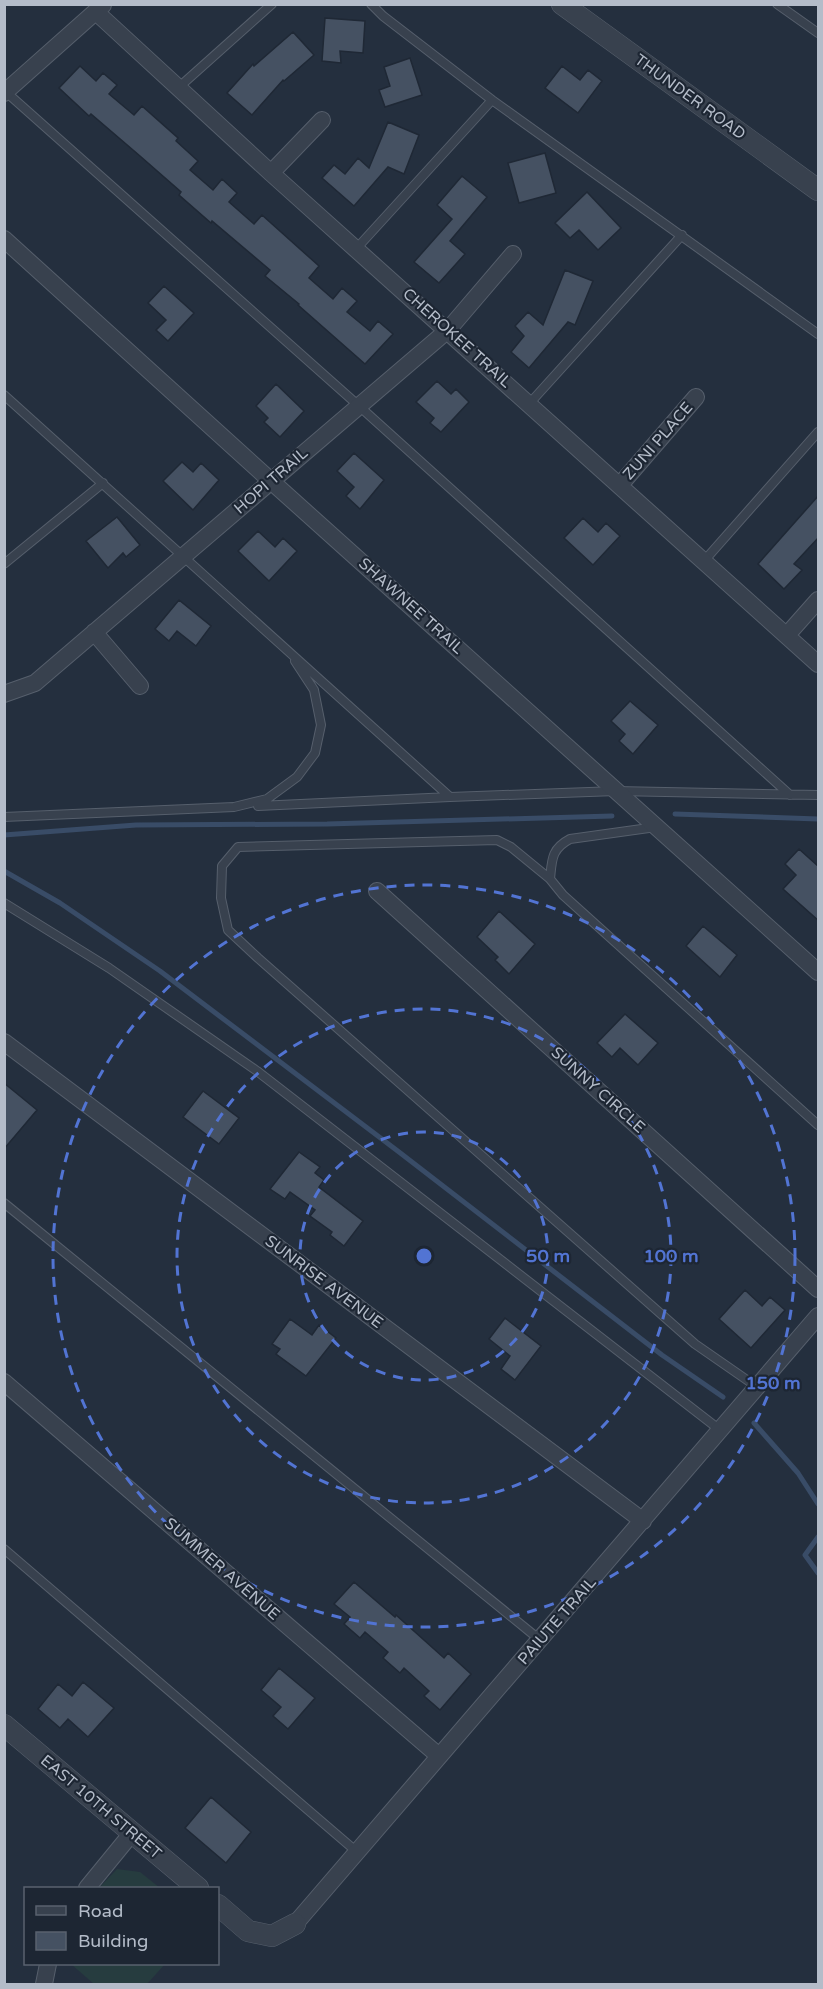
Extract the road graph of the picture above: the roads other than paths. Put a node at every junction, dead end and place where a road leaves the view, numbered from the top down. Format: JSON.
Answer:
{"nodes":[{"id":1,"x":272,"y":4,"type":"edge"},
{"id":2,"x":371,"y":4,"type":"edge"},
{"id":3,"x":562,"y":4,"type":"edge"},
{"id":4,"x":777,"y":4,"type":"edge"},
{"id":5,"x":100,"y":8,"type":"edge"},
{"id":6,"x":819,"y":33,"type":"edge"},
{"id":7,"x":178,"y":88,"type":"junction"},
{"id":8,"x":5,"y":93,"type":"edge"},
{"id":9,"x":492,"y":100,"type":"junction"},
{"id":10,"x":322,"y":120,"type":"dead end"},
{"id":11,"x":271,"y":172,"type":"junction"},
{"id":12,"x":819,"y":190,"type":"edge"},
{"id":13,"x":682,"y":235,"type":"junction"},
{"id":14,"x":4,"y":239,"type":"edge"},
{"id":15,"x":356,"y":249,"type":"junction"},
{"id":16,"x":513,"y":254,"type":"dead end"},
{"id":17,"x":448,"y":330,"type":"junction"},
{"id":18,"x":819,"y":334,"type":"edge"},
{"id":19,"x":4,"y":395,"type":"edge"},
{"id":20,"x":696,"y":397,"type":"dead end"},
{"id":21,"x":529,"y":404,"type":"junction"},
{"id":22,"x":358,"y":406,"type":"junction"},
{"id":23,"x":819,"y":432,"type":"edge"},
{"id":24,"x":271,"y":481,"type":"junction"},
{"id":25,"x":103,"y":483,"type":"junction"},
{"id":26,"x":620,"y":485,"type":"junction"},
{"id":27,"x":184,"y":556,"type":"junction"},
{"id":28,"x":704,"y":561,"type":"junction"},
{"id":29,"x":4,"y":564,"type":"edge"},
{"id":30,"x":819,"y":600,"type":"edge"},
{"id":31,"x":94,"y":632,"type":"junction"},
{"id":32,"x":787,"y":635,"type":"junction"},
{"id":33,"x":288,"y":651,"type":"junction"},
{"id":34,"x":819,"y":664,"type":"edge"},
{"id":35,"x":140,"y":686,"type":"dead end"},
{"id":36,"x":4,"y":694,"type":"edge"},
{"id":37,"x":616,"y":791,"type":"junction"},
{"id":38,"x":790,"y":795,"type":"junction"},
{"id":39,"x":819,"y":795,"type":"edge"},
{"id":40,"x":450,"y":797,"type":"junction"},
{"id":41,"x":234,"y":807,"type":"junction"},
{"id":42,"x":4,"y":817,"type":"edge"},
{"id":43,"x":657,"y":827,"type":"junction"},
{"id":44,"x":549,"y":879,"type":"junction"},
{"id":45,"x":377,"y":891,"type":"dead end"},
{"id":46,"x":4,"y":903,"type":"edge"},
{"id":47,"x":819,"y":972,"type":"edge"},
{"id":48,"x":4,"y":1042,"type":"edge"},
{"id":49,"x":819,"y":1125,"type":"edge"},
{"id":50,"x":4,"y":1203,"type":"edge"},
{"id":51,"x":819,"y":1289,"type":"edge"},
{"id":52,"x":819,"y":1316,"type":"edge"},
{"id":53,"x":4,"y":1382,"type":"edge"},
{"id":54,"x":758,"y":1387,"type":"junction"},
{"id":55,"x":721,"y":1431,"type":"junction"},
{"id":56,"x":643,"y":1521,"type":"junction"},
{"id":57,"x":4,"y":1549,"type":"edge"},
{"id":58,"x":540,"y":1640,"type":"junction"},
{"id":59,"x":4,"y":1725,"type":"edge"},
{"id":60,"x":439,"y":1756,"type":"junction"},
{"id":61,"x":132,"y":1833,"type":"junction"},
{"id":62,"x":357,"y":1852,"type":"junction"},
{"id":63,"x":88,"y":1887,"type":"edge"},
{"id":64,"x":197,"y":1887,"type":"edge"},
{"id":65,"x":219,"y":1906,"type":"edge"},
{"id":66,"x":295,"y":1924,"type":"joint"},
{"id":67,"x":48,"y":1965,"type":"edge"},
{"id":68,"x":44,"y":1984,"type":"edge"}],
"edges":[{"from":1,"to":7,"type":"lane"},
{"from":2,"to":9,"type":"lane"},
{"from":3,"to":12,"type":"street","name":"THUNDER ROAD"},
{"from":4,"to":6,"type":"lane"},
{"from":5,"to":7,"type":"street","name":"CHEROKEE TRAIL"},
{"from":5,"to":8,"type":"street"},
{"from":7,"to":11,"type":"street","name":"CHEROKEE TRAIL"},
{"from":8,"to":22,"type":"lane"},
{"from":9,"to":13,"type":"lane"},
{"from":9,"to":15,"type":"lane"},
{"from":10,"to":11,"type":"street"},
{"from":11,"to":15,"type":"street","name":"CHEROKEE TRAIL"},
{"from":13,"to":18,"type":"lane"},
{"from":13,"to":21,"type":"lane"},
{"from":14,"to":24,"type":"street","name":"SHAWNEE TRAIL"},
{"from":15,"to":17,"type":"street","name":"CHEROKEE TRAIL"},
{"from":16,"to":17,"type":"street","name":"HOPI TRAIL"},
{"from":17,"to":21,"type":"street","name":"CHEROKEE TRAIL"},
{"from":17,"to":22,"type":"street","name":"HOPI TRAIL"},
{"from":19,"to":25,"type":"lane"},
{"from":20,"to":26,"type":"street","name":"ZUNI PLACE"},
{"from":21,"to":26,"type":"street","name":"CHEROKEE TRAIL"},
{"from":22,"to":24,"type":"street","name":"HOPI TRAIL"},
{"from":22,"to":38,"type":"lane"},
{"from":23,"to":28,"type":"lane"},
{"from":24,"to":27,"type":"street","name":"HOPI TRAIL"},
{"from":24,"to":37,"type":"street","name":"SHAWNEE TRAIL"},
{"from":25,"to":27,"type":"lane"},
{"from":25,"to":29,"type":"lane"},
{"from":26,"to":28,"type":"street","name":"CHEROKEE TRAIL"},
{"from":27,"to":31,"type":"street","name":"HOPI TRAIL"},
{"from":27,"to":33,"type":"lane"},
{"from":28,"to":32,"type":"street","name":"CHEROKEE TRAIL"},
{"from":30,"to":32,"type":"street"},
{"from":31,"to":35,"type":"street"},
{"from":31,"to":36,"type":"street","name":"HOPI TRAIL"},
{"from":32,"to":34,"type":"street","name":"CHEROKEE TRAIL"},
{"from":33,"to":40,"type":"lane"},
{"from":33,"to":41,"type":"lane"},
{"from":37,"to":38,"type":"lane"},
{"from":37,"to":40,"type":"lane"},
{"from":37,"to":43,"type":"street","name":"SHAWNEE TRAIL"},
{"from":38,"to":39,"type":"lane"},
{"from":40,"to":41,"type":"lane"},
{"from":41,"to":42,"type":"lane"},
{"from":43,"to":44,"type":"lane"},
{"from":43,"to":47,"type":"street","name":"SHAWNEE TRAIL"},
{"from":44,"to":49,"type":"lane"},
{"from":44,"to":54,"type":"lane"},
{"from":45,"to":51,"type":"street","name":"SUNNY CIRCLE"},
{"from":46,"to":55,"type":"lane"},
{"from":48,"to":56,"type":"street","name":"SUNRISE AVENUE"},
{"from":50,"to":58,"type":"lane"},
{"from":52,"to":54,"type":"street","name":"PAIUTE TRAIL"},
{"from":53,"to":60,"type":"street","name":"SUMMER AVENUE"},
{"from":54,"to":55,"type":"street","name":"PAIUTE TRAIL"},
{"from":55,"to":56,"type":"street","name":"PAIUTE TRAIL"},
{"from":56,"to":58,"type":"street","name":"PAIUTE TRAIL"},
{"from":57,"to":62,"type":"lane"},
{"from":58,"to":60,"type":"street","name":"PAIUTE TRAIL"},
{"from":59,"to":61,"type":"street","name":"EAST 10TH STREET"},
{"from":60,"to":62,"type":"street","name":"PAIUTE TRAIL"},
{"from":61,"to":63,"type":"street"},
{"from":61,"to":64,"type":"street","name":"EAST 10TH STREET"},
{"from":62,"to":66,"type":"street","name":"PAIUTE TRAIL"},
{"from":65,"to":66,"type":"street"},
{"from":67,"to":68,"type":"street"}]}
